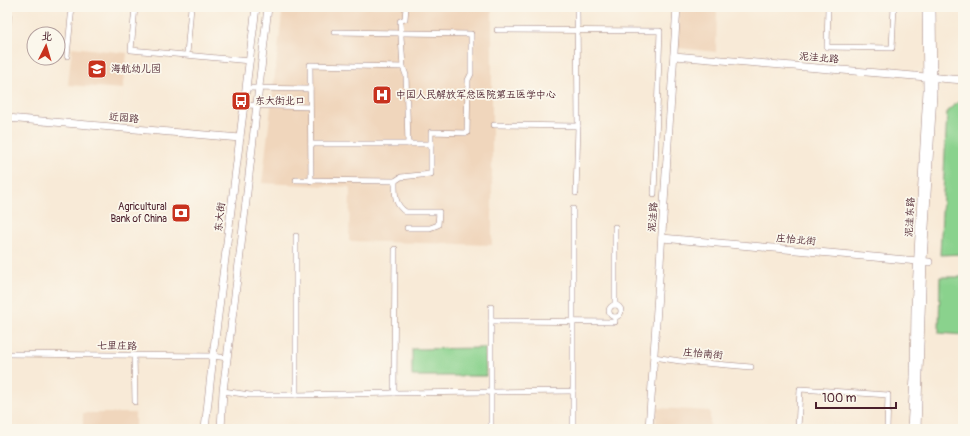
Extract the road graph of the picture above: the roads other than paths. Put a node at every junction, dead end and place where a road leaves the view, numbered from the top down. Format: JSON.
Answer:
{"nodes":[{"id":1,"x":8,"y":7,"type":"edge"},
{"id":2,"x":72,"y":7,"type":"edge"},
{"id":3,"x":134,"y":7,"type":"edge"},
{"id":4,"x":191,"y":7,"type":"edge"},
{"id":5,"x":256,"y":7,"type":"edge"},
{"id":6,"x":268,"y":7,"type":"edge"},
{"id":7,"x":406,"y":7,"type":"edge"},
{"id":8,"x":577,"y":7,"type":"edge"},
{"id":9,"x":677,"y":7,"type":"edge"},
{"id":10,"x":828,"y":7,"type":"edge"},
{"id":11,"x":894,"y":7,"type":"edge"},
{"id":12,"x":926,"y":7,"type":"edge"},
{"id":13,"x":932,"y":7,"type":"edge"},
{"id":14,"x":7,"y":25,"type":"edge"},
{"id":15,"x":497,"y":30,"type":"dead end"},
{"id":16,"x":578,"y":31,"type":"junction"},
{"id":17,"x":334,"y":32,"type":"dead end"},
{"id":18,"x":401,"y":33,"type":"junction"},
{"id":19,"x":187,"y":54,"type":"junction"},
{"id":20,"x":67,"y":56,"type":"dead end"},
{"id":21,"x":674,"y":56,"type":"junction"},
{"id":22,"x":250,"y":61,"type":"junction"},
{"id":23,"x":403,"y":67,"type":"junction"},
{"id":24,"x":930,"y":78,"type":"junction"},
{"id":25,"x":963,"y":80,"type":"edge"},
{"id":26,"x":246,"y":88,"type":"junction"},
{"id":27,"x":258,"y":88,"type":"junction"},
{"id":28,"x":310,"y":89,"type":"junction"},
{"id":29,"x":244,"y":105,"type":"junction"},
{"id":30,"x":256,"y":106,"type":"junction"},
{"id":31,"x":310,"y":108,"type":"junction"},
{"id":32,"x":7,"y":118,"type":"edge"},
{"id":33,"x":494,"y":125,"type":"dead end"},
{"id":34,"x":578,"y":126,"type":"junction"},
{"id":35,"x":240,"y":138,"type":"junction"},
{"id":36,"x":311,"y":144,"type":"junction"},
{"id":37,"x":408,"y":144,"type":"junction"},
{"id":38,"x":431,"y":144,"type":"junction"},
{"id":39,"x":296,"y":180,"type":"dead end"},
{"id":40,"x":311,"y":181,"type":"junction"},
{"id":41,"x":395,"y":181,"type":"junction"},
{"id":42,"x":576,"y":193,"type":"dead end"},
{"id":43,"x":654,"y":194,"type":"dead end"},
{"id":44,"x":573,"y":209,"type":"dead end"},
{"id":45,"x":615,"y":227,"type":"dead end"},
{"id":46,"x":407,"y":228,"type":"dead end"},
{"id":47,"x":296,"y":236,"type":"dead end"},
{"id":48,"x":662,"y":238,"type":"junction"},
{"id":49,"x":395,"y":249,"type":"dead end"},
{"id":50,"x":923,"y":261,"type":"junction"},
{"id":51,"x":615,"y":305,"type":"junction"},
{"id":52,"x":491,"y":307,"type":"dead end"},
{"id":53,"x":615,"y":317,"type":"junction"},
{"id":54,"x":491,"y":321,"type":"junction"},
{"id":55,"x":573,"y":321,"type":"junction"},
{"id":56,"x":7,"y":354,"type":"edge"},
{"id":57,"x":134,"y":355,"type":"junction"},
{"id":58,"x":213,"y":356,"type":"junction"},
{"id":59,"x":654,"y":357,"type":"junction"},
{"id":60,"x":227,"y":358,"type":"junction"},
{"id":61,"x":751,"y":367,"type":"dead end"},
{"id":62,"x":223,"y":391,"type":"junction"},
{"id":63,"x":573,"y":391,"type":"junction"},
{"id":64,"x":394,"y":392,"type":"junction"},
{"id":65,"x":491,"y":392,"type":"junction"},
{"id":66,"x":296,"y":395,"type":"junction"},
{"id":67,"x":135,"y":402,"type":"dead end"},
{"id":68,"x":205,"y":429,"type":"edge"},
{"id":69,"x":220,"y":429,"type":"edge"},
{"id":70,"x":491,"y":429,"type":"edge"},
{"id":71,"x":573,"y":429,"type":"edge"},
{"id":72,"x":649,"y":429,"type":"edge"},
{"id":73,"x":798,"y":429,"type":"edge"},
{"id":74,"x":887,"y":429,"type":"edge"},
{"id":75,"x":911,"y":429,"type":"edge"},
{"id":76,"x":918,"y":429,"type":"edge"}],
"edges":[{"from":1,"to":14,"type":"main road"},
{"from":2,"to":20,"type":"street"},
{"from":3,"to":19,"type":"street"},
{"from":4,"to":19,"type":"street"},
{"from":5,"to":22,"type":"main road","name":"东大街"},
{"from":6,"to":27,"type":"main road"},
{"from":7,"to":18,"type":"street"},
{"from":8,"to":16,"type":"street"},
{"from":9,"to":21,"type":"main road","name":"泥洼路"},
{"from":10,"to":11,"type":"street"},
{"from":12,"to":24,"type":"main road","name":"泥洼东路"},
{"from":13,"to":24,"type":"main road","name":"泥洼东路"},
{"from":15,"to":16,"type":"street"},
{"from":16,"to":34,"type":"street"},
{"from":16,"to":43,"type":"street"},
{"from":17,"to":18,"type":"street"},
{"from":18,"to":23,"type":"street"},
{"from":18,"to":38,"type":"street"},
{"from":19,"to":22,"type":"street"},
{"from":21,"to":24,"type":"main road","name":"泥洼北路"},
{"from":21,"to":48,"type":"main road","name":"泥洼路"},
{"from":22,"to":26,"type":"main road","name":"东大街"},
{"from":23,"to":28,"type":"street"},
{"from":23,"to":37,"type":"street"},
{"from":24,"to":25,"type":"main road","name":"泥洼北路"},
{"from":24,"to":50,"type":"main road","name":"泥洼东路"},
{"from":26,"to":27,"type":"street"},
{"from":26,"to":29,"type":"main road","name":"东大街"},
{"from":27,"to":28,"type":"street"},
{"from":27,"to":30,"type":"main road"},
{"from":28,"to":31,"type":"street"},
{"from":29,"to":30,"type":"street"},
{"from":29,"to":35,"type":"main road","name":"东大街"},
{"from":30,"to":31,"type":"street"},
{"from":30,"to":60,"type":"main road"},
{"from":31,"to":36,"type":"street"},
{"from":32,"to":35,"type":"main road","name":"近园路"},
{"from":33,"to":34,"type":"street"},
{"from":34,"to":42,"type":"street"},
{"from":35,"to":58,"type":"main road","name":"东大街"},
{"from":36,"to":37,"type":"street"},
{"from":36,"to":40,"type":"street"},
{"from":37,"to":38,"type":"street"},
{"from":38,"to":41,"type":"street"},
{"from":39,"to":40,"type":"street"},
{"from":40,"to":41,"type":"street"},
{"from":41,"to":46,"type":"street"},
{"from":44,"to":55,"type":"street"},
{"from":45,"to":51,"type":"street"},
{"from":47,"to":66,"type":"street"},
{"from":48,"to":50,"type":"main road","name":"庄怡北街"},
{"from":48,"to":59,"type":"main road","name":"泥洼路"},
{"from":49,"to":64,"type":"street"},
{"from":50,"to":75,"type":"main road","name":"泥洼东路"},
{"from":50,"to":76,"type":"main road","name":"泥洼东路"},
{"from":51,"to":53,"type":"street"},
{"from":51,"to":53,"type":"street"},
{"from":52,"to":54,"type":"street"},
{"from":53,"to":55,"type":"street"},
{"from":54,"to":55,"type":"street"},
{"from":54,"to":65,"type":"street"},
{"from":55,"to":63,"type":"street"},
{"from":56,"to":57,"type":"street","name":"七里庄路"},
{"from":57,"to":58,"type":"street","name":"七里庄路"},
{"from":57,"to":67,"type":"street"},
{"from":58,"to":60,"type":"street","name":"七里庄路"},
{"from":58,"to":68,"type":"main road","name":"东大街"},
{"from":59,"to":61,"type":"street","name":"庄怡南街"},
{"from":59,"to":72,"type":"main road","name":"泥洼路"},
{"from":60,"to":62,"type":"main road"},
{"from":62,"to":66,"type":"street"},
{"from":62,"to":69,"type":"main road"},
{"from":63,"to":65,"type":"street"},
{"from":63,"to":71,"type":"street"},
{"from":64,"to":65,"type":"street"},
{"from":64,"to":66,"type":"street"},
{"from":65,"to":70,"type":"street"},
{"from":73,"to":74,"type":"street"}]}
